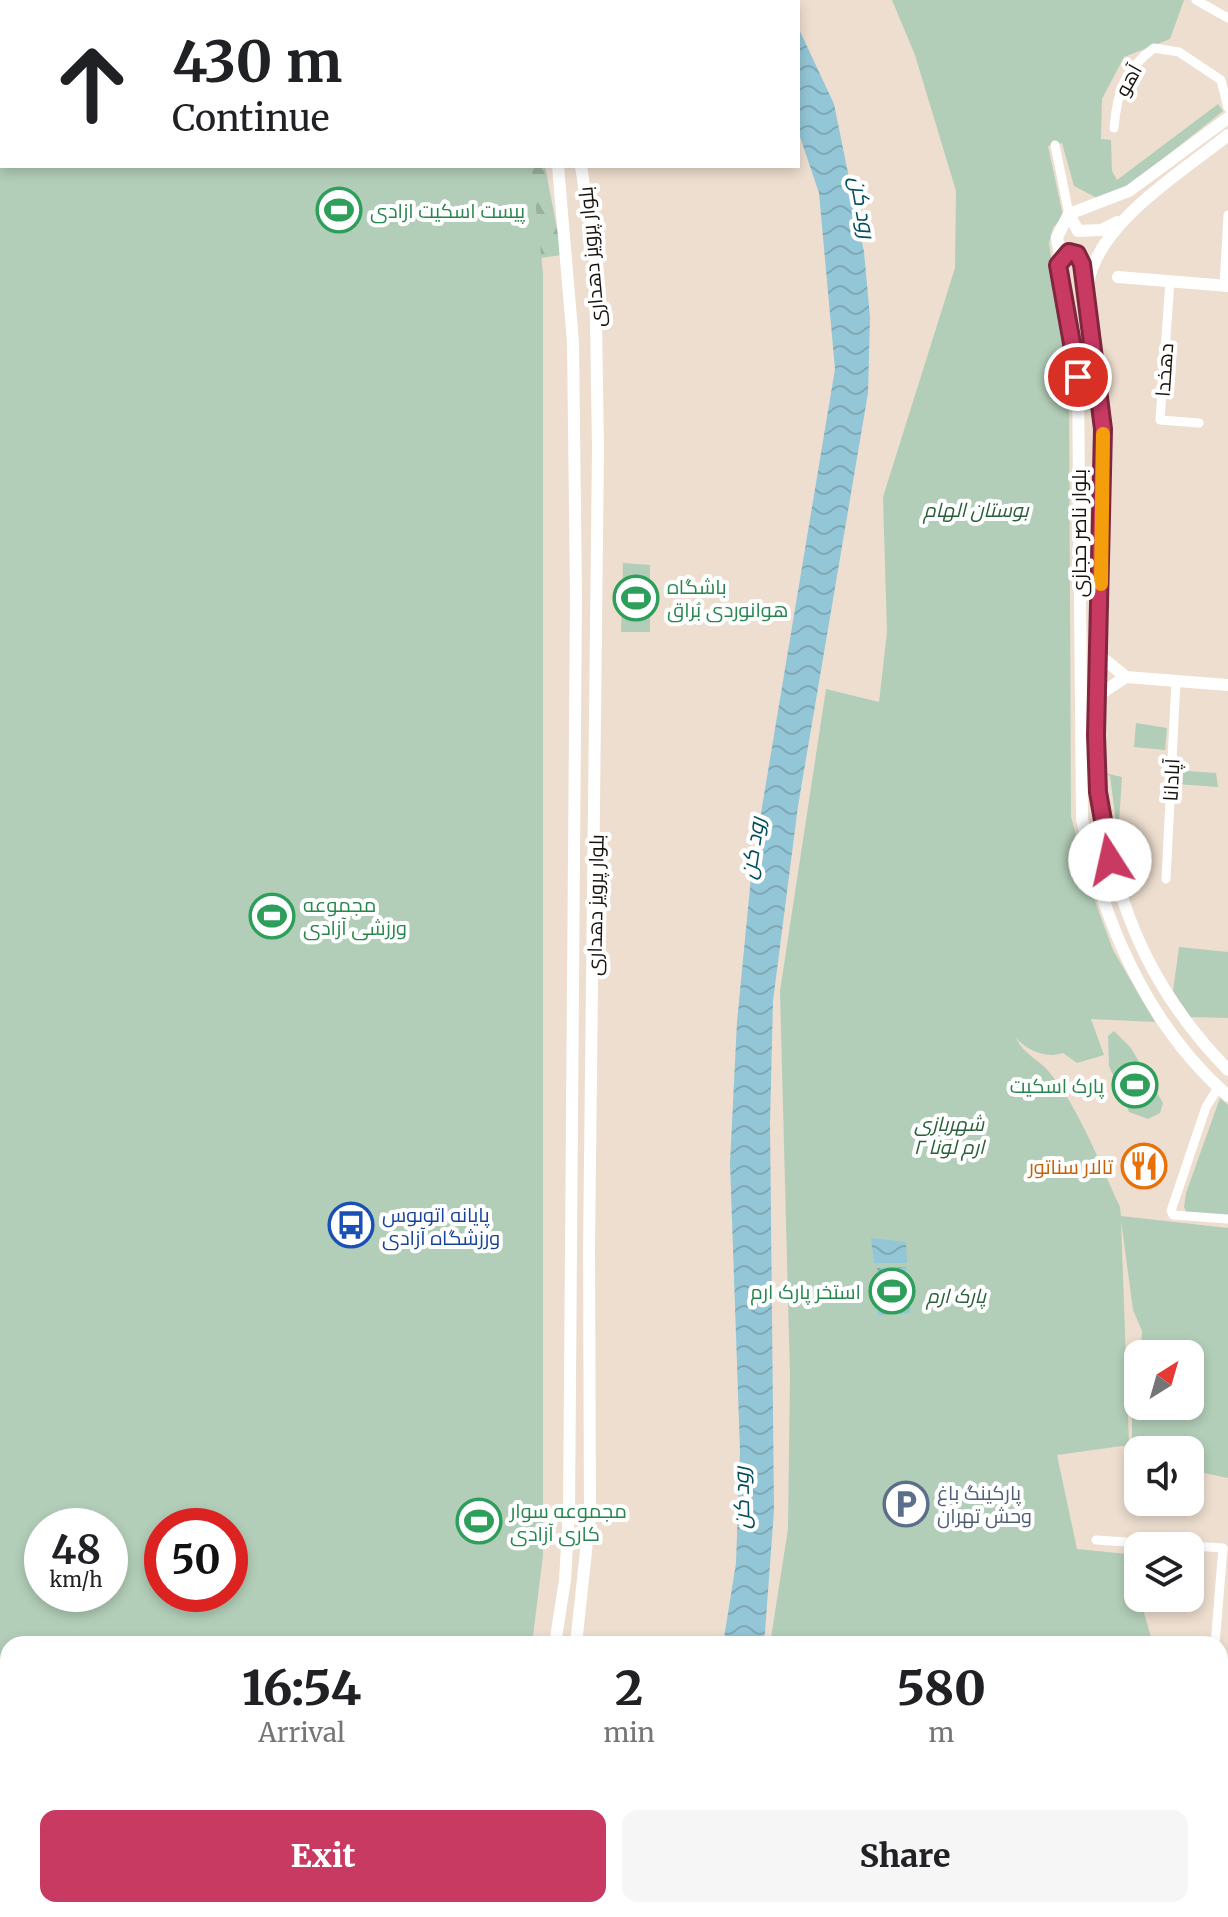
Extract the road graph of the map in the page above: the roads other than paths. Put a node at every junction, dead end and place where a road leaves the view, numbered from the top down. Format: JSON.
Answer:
{"nodes":[{"id":1,"x":1196,"y":0,"type":"edge"},
{"id":2,"x":1228,"y":18,"type":"edge"},
{"id":3,"x":1228,"y":108,"type":"edge"},
{"id":4,"x":1228,"y":118,"type":"edge"},
{"id":5,"x":1114,"y":128,"type":"dead end"},
{"id":6,"x":1228,"y":135,"type":"edge"},
{"id":7,"x":1055,"y":145,"type":"dead end"},
{"id":8,"x":558,"y":168,"type":"edge"},
{"id":9,"x":581,"y":168,"type":"edge"},
{"id":10,"x":1137,"y":209,"type":"junction"},
{"id":11,"x":1069,"y":214,"type":"junction"},
{"id":12,"x":1228,"y":215,"type":"edge"},
{"id":13,"x":1058,"y":265,"type":"junction"},
{"id":14,"x":1118,"y":277,"type":"dead end"},
{"id":15,"x":1170,"y":281,"type":"junction"},
{"id":16,"x":1226,"y":286,"type":"edge"},
{"id":17,"x":1085,"y":303,"type":"junction"},
{"id":18,"x":1199,"y":423,"type":"dead end"},
{"id":19,"x":1100,"y":656,"type":"junction"},
{"id":20,"x":1126,"y":677,"type":"junction"},
{"id":21,"x":1176,"y":681,"type":"junction"},
{"id":22,"x":1228,"y":685,"type":"edge"},
{"id":23,"x":1097,"y":696,"type":"junction"},
{"id":24,"x":1166,"y":879,"type":"dead end"},
{"id":25,"x":1228,"y":1070,"type":"edge"},
{"id":26,"x":1223,"y":1092,"type":"edge"},
{"id":27,"x":1228,"y":1219,"type":"edge"},
{"id":28,"x":1096,"y":1540,"type":"dead end"},
{"id":29,"x":1225,"y":1554,"type":"edge"},
{"id":30,"x":556,"y":1636,"type":"edge"},
{"id":31,"x":577,"y":1636,"type":"edge"},
{"id":32,"x":1216,"y":1636,"type":"edge"}],
"edges":[{"from":1,"to":2,"type":"street"},
{"from":3,"to":5,"type":"street","name":"آهو"},
{"from":4,"to":11,"type":"main road"},
{"from":6,"to":10,"type":"main road"},
{"from":7,"to":11,"type":"street"},
{"from":8,"to":30,"type":"main road","name":"بلوار پرویز دهداری"},
{"from":9,"to":31,"type":"main road","name":"بلوار پرویز دهداری"},
{"from":10,"to":11,"type":"main road"},
{"from":10,"to":17,"type":"main road"},
{"from":11,"to":13,"type":"main road","name":"بلوار ناصر حجازی"},
{"from":12,"to":16,"type":"street"},
{"from":13,"to":17,"type":"main road","name":"بلوار ناصر حجازی"},
{"from":13,"to":26,"type":"main road","name":"بلوار ناصر حجازی"},
{"from":14,"to":15,"type":"main road"},
{"from":15,"to":16,"type":"main road"},
{"from":15,"to":18,"type":"street","name":"دهخدا"},
{"from":17,"to":19,"type":"main road","name":"بلوار ناصر حجازی"},
{"from":19,"to":20,"type":"main road"},
{"from":19,"to":23,"type":"main road","name":"بلوار ناصر حجازی"},
{"from":20,"to":21,"type":"main road"},
{"from":20,"to":23,"type":"main road"},
{"from":21,"to":22,"type":"main road"},
{"from":21,"to":24,"type":"street","name":"آپادانا"},
{"from":23,"to":25,"type":"main road","name":"بلوار ناصر حجازی"},
{"from":26,"to":27,"type":"street"},
{"from":28,"to":29,"type":"street"},
{"from":29,"to":32,"type":"street"}]}
